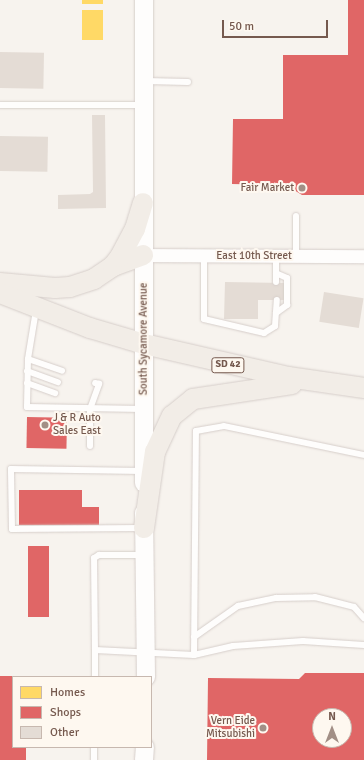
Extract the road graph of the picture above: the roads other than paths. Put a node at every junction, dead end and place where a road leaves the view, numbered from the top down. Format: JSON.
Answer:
{"nodes":[{"id":1,"x":144,"y":0,"type":"edge"},
{"id":2,"x":143,"y":80,"type":"junction"},
{"id":3,"x":188,"y":82,"type":"dead end"},
{"id":4,"x":0,"y":105,"type":"edge"},
{"id":5,"x":142,"y":105,"type":"junction"},
{"id":6,"x":143,"y":203,"type":"junction"},
{"id":7,"x":296,"y":216,"type":"dead end"},
{"id":8,"x":143,"y":255,"type":"junction"},
{"id":9,"x":204,"y":256,"type":"junction"},
{"id":10,"x":276,"y":256,"type":"junction"},
{"id":11,"x":296,"y":256,"type":"junction"},
{"id":12,"x":364,"y":256,"type":"edge"},
{"id":13,"x":113,"y":266,"type":"junction"},
{"id":14,"x":276,"y":273,"type":"junction"},
{"id":15,"x":276,"y":282,"type":"dead end"},
{"id":16,"x":0,"y":283,"type":"edge"},
{"id":17,"x":0,"y":293,"type":"edge"},
{"id":18,"x":277,"y":300,"type":"dead end"},
{"id":19,"x":37,"y":308,"type":"junction"},
{"id":20,"x":276,"y":313,"type":"junction"},
{"id":21,"x":144,"y":344,"type":"junction"},
{"id":22,"x":28,"y":359,"type":"junction"},
{"id":23,"x":27,"y":371,"type":"junction"},
{"id":24,"x":62,"y":371,"type":"dead end"},
{"id":25,"x":313,"y":381,"type":"junction"},
{"id":26,"x":58,"y":382,"type":"dead end"},
{"id":27,"x":27,"y":383,"type":"junction"},
{"id":28,"x":95,"y":383,"type":"dead end"},
{"id":29,"x":364,"y":388,"type":"edge"},
{"id":30,"x":55,"y":392,"type":"dead end"},
{"id":31,"x":71,"y":402,"type":"dead end"},
{"id":32,"x":90,"y":406,"type":"junction"},
{"id":33,"x":69,"y":408,"type":"junction"},
{"id":34,"x":144,"y":410,"type":"junction"},
{"id":35,"x":90,"y":446,"type":"dead end"},
{"id":36,"x":364,"y":455,"type":"edge"},
{"id":37,"x":144,"y":471,"type":"junction"},
{"id":38,"x":144,"y":528,"type":"junction"},
{"id":39,"x":144,"y":555,"type":"junction"},
{"id":40,"x":364,"y":618,"type":"edge"},
{"id":41,"x":194,"y":637,"type":"junction"},
{"id":42,"x":364,"y":645,"type":"edge"},
{"id":43,"x":95,"y":650,"type":"junction"},
{"id":44,"x":146,"y":652,"type":"junction"},
{"id":45,"x":194,"y":654,"type":"junction"},
{"id":46,"x":95,"y":676,"type":"edge"},
{"id":47,"x":146,"y":676,"type":"edge"},
{"id":48,"x":94,"y":748,"type":"edge"},
{"id":49,"x":145,"y":748,"type":"edge"},
{"id":50,"x":94,"y":760,"type":"edge"},
{"id":51,"x":144,"y":760,"type":"edge"}],
"edges":[{"from":1,"to":2,"type":"main road","name":"South Sycamore Avenue"},
{"from":2,"to":3,"type":"lane"},
{"from":2,"to":5,"type":"main road","name":"South Sycamore Avenue"},
{"from":4,"to":5,"type":"lane"},
{"from":5,"to":6,"type":"main road","name":"South Sycamore Avenue"},
{"from":6,"to":8,"type":"main road","name":"South Sycamore Avenue"},
{"from":6,"to":13,"type":"main road"},
{"from":7,"to":11,"type":"lane"},
{"from":8,"to":9,"type":"street","name":"East 10th Street"},
{"from":8,"to":13,"type":"main road"},
{"from":8,"to":21,"type":"main road","name":"South Sycamore Avenue"},
{"from":9,"to":10,"type":"street","name":"East 10th Street"},
{"from":9,"to":20,"type":"lane"},
{"from":10,"to":11,"type":"street","name":"East 10th Street"},
{"from":10,"to":14,"type":"lane"},
{"from":11,"to":12,"type":"street","name":"East 10th Street"},
{"from":13,"to":16,"type":"main road"},
{"from":14,"to":15,"type":"lane"},
{"from":14,"to":20,"type":"lane"},
{"from":17,"to":19,"type":"main road","number":"SD 42"},
{"from":18,"to":20,"type":"lane"},
{"from":19,"to":21,"type":"main road","number":"SD 42"},
{"from":19,"to":22,"type":"lane"},
{"from":21,"to":25,"type":"main road","number":"SD 42"},
{"from":21,"to":34,"type":"main road","name":"South Sycamore Avenue"},
{"from":22,"to":23,"type":"lane"},
{"from":22,"to":24,"type":"lane"},
{"from":23,"to":26,"type":"lane"},
{"from":23,"to":27,"type":"lane"},
{"from":25,"to":29,"type":"main road","number":"SD 42"},
{"from":25,"to":38,"type":"main road"},
{"from":27,"to":30,"type":"lane"},
{"from":27,"to":33,"type":"lane"},
{"from":28,"to":32,"type":"lane"},
{"from":31,"to":33,"type":"lane"},
{"from":32,"to":33,"type":"lane"},
{"from":32,"to":34,"type":"lane"},
{"from":32,"to":35,"type":"lane"},
{"from":34,"to":37,"type":"main road","name":"South Sycamore Avenue"},
{"from":36,"to":41,"type":"lane"},
{"from":37,"to":38,"type":"main road","name":"South Sycamore Avenue"},
{"from":37,"to":38,"type":"lane"},
{"from":38,"to":39,"type":"main road","name":"South Sycamore Avenue"},
{"from":39,"to":43,"type":"lane"},
{"from":39,"to":44,"type":"main road","name":"South Sycamore Avenue"},
{"from":40,"to":41,"type":"lane"},
{"from":41,"to":45,"type":"lane"},
{"from":42,"to":45,"type":"lane"},
{"from":43,"to":44,"type":"lane"},
{"from":43,"to":46,"type":"lane"},
{"from":44,"to":45,"type":"lane"},
{"from":44,"to":47,"type":"main road","name":"South Sycamore Avenue"},
{"from":48,"to":50,"type":"lane"},
{"from":49,"to":51,"type":"main road"}]}
